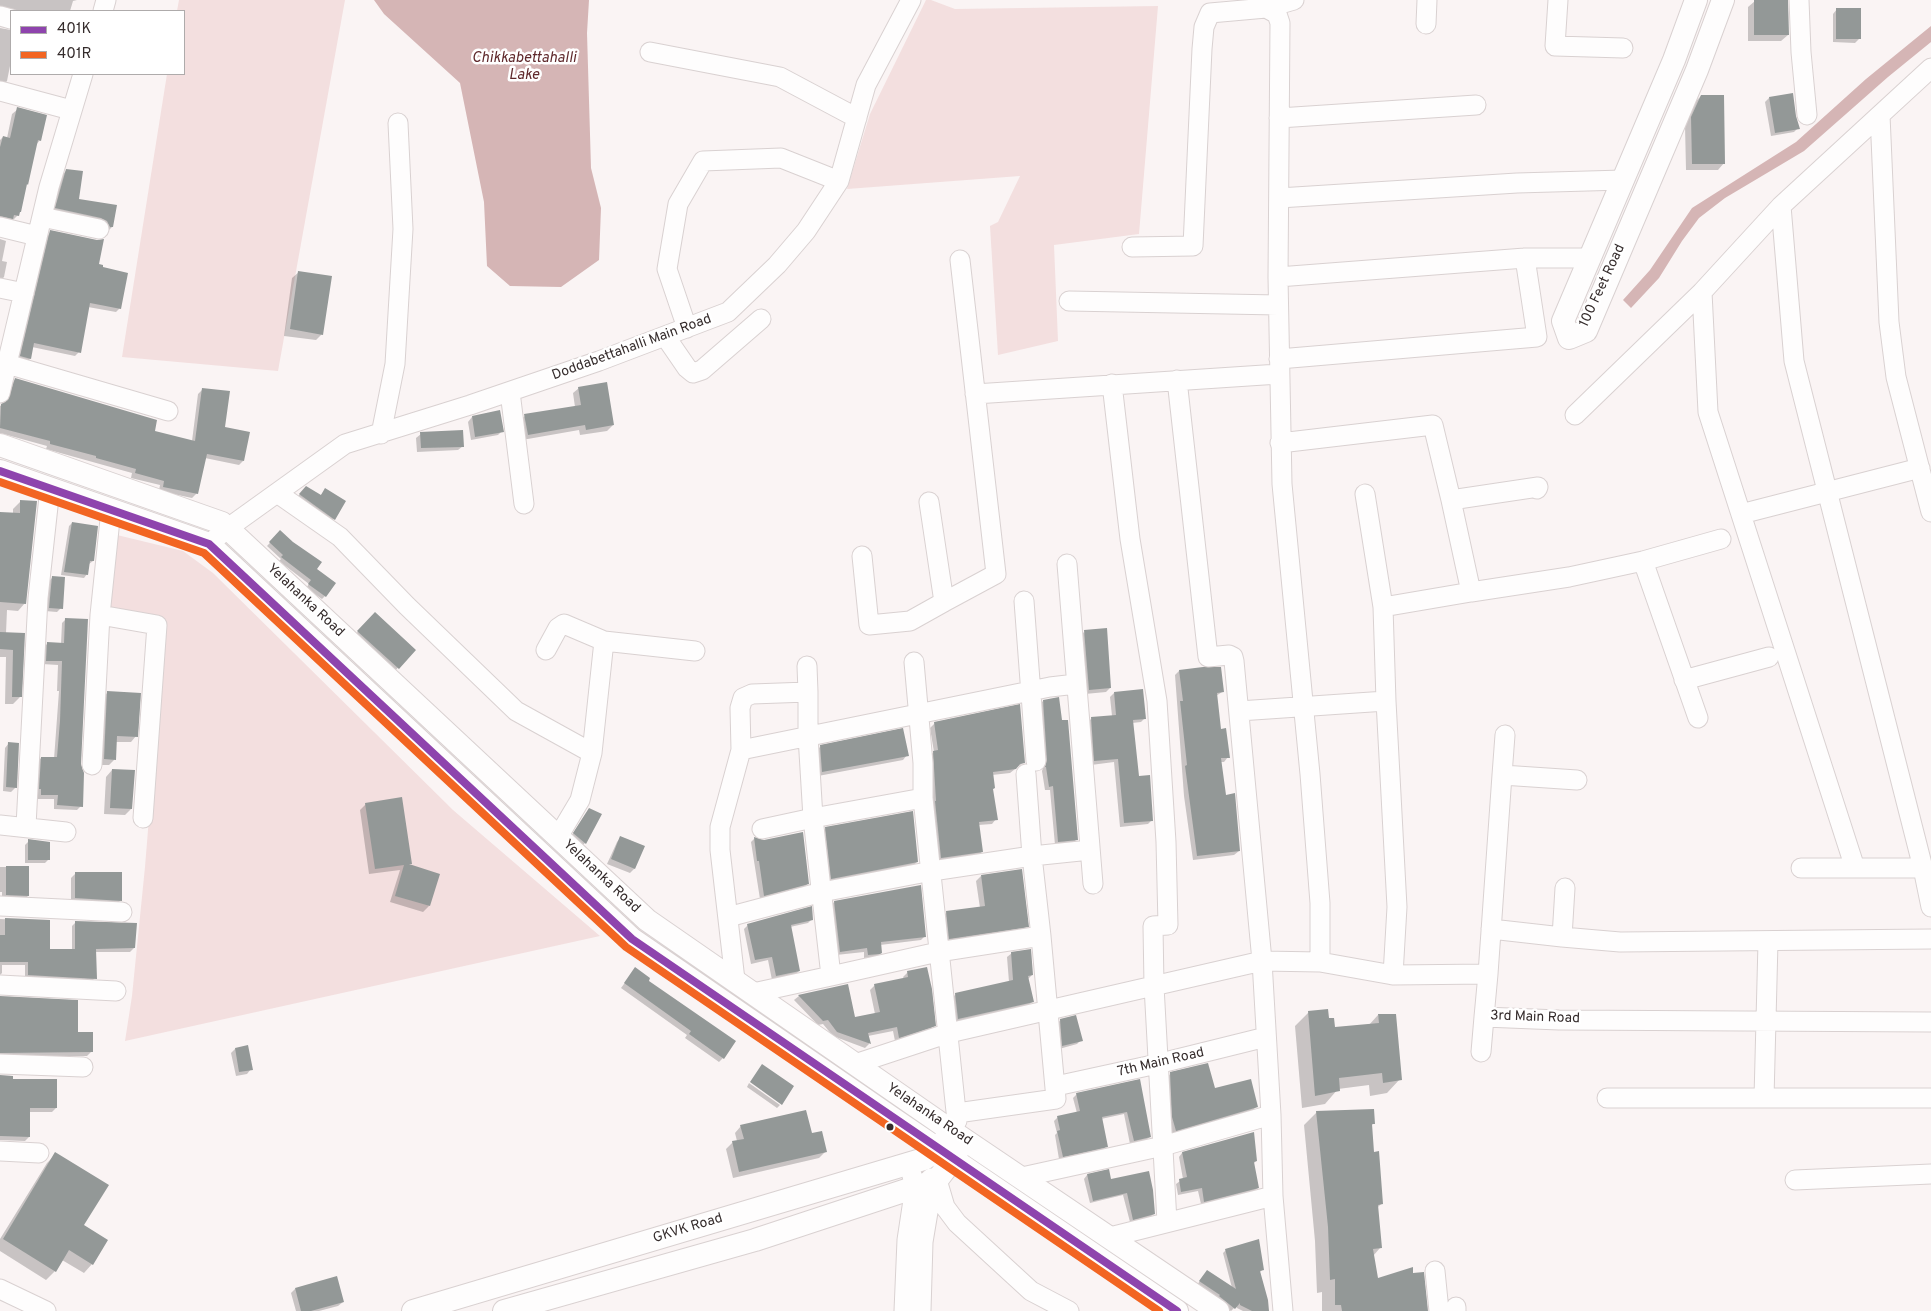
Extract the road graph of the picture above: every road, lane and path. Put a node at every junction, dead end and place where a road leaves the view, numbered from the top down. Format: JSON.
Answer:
{"nodes":[{"id":1,"x":911,"y":0,"type":"edge"},
{"id":2,"x":1294,"y":0,"type":"edge"},
{"id":3,"x":1427,"y":0,"type":"edge"},
{"id":4,"x":1558,"y":0,"type":"edge"},
{"id":5,"x":1696,"y":0,"type":"edge"},
{"id":6,"x":1723,"y":0,"type":"edge"},
{"id":7,"x":1799,"y":0,"type":"edge"},
{"id":8,"x":1211,"y":6,"type":"edge"},
{"id":9,"x":1266,"y":8,"type":"junction"},
{"id":10,"x":1426,"y":24,"type":"dead end"},
{"id":11,"x":1623,"y":48,"type":"dead end"},
{"id":12,"x":650,"y":52,"type":"dead end"},
{"id":13,"x":1931,"y":68,"type":"edge"},
{"id":14,"x":83,"y":75,"type":"edge"},
{"id":15,"x":0,"y":91,"type":"edge"},
{"id":16,"x":1476,"y":105,"type":"dead end"},
{"id":17,"x":71,"y":110,"type":"junction"},
{"id":18,"x":1807,"y":115,"type":"dead end"},
{"id":19,"x":1880,"y":115,"type":"junction"},
{"id":20,"x":857,"y":118,"type":"junction"},
{"id":21,"x":1279,"y":118,"type":"junction"},
{"id":22,"x":398,"y":123,"type":"dead end"},
{"id":23,"x":1623,"y":180,"type":"junction"},
{"id":24,"x":839,"y":181,"type":"junction"},
{"id":25,"x":1279,"y":198,"type":"junction"},
{"id":26,"x":1781,"y":206,"type":"junction"},
{"id":27,"x":42,"y":217,"type":"junction"},
{"id":28,"x":0,"y":226,"type":"edge"},
{"id":29,"x":99,"y":229,"type":"dead end"},
{"id":30,"x":37,"y":236,"type":"junction"},
{"id":31,"x":1132,"y":247,"type":"dead end"},
{"id":32,"x":1525,"y":258,"type":"junction"},
{"id":33,"x":1590,"y":258,"type":"junction"},
{"id":34,"x":960,"y":260,"type":"dead end"},
{"id":35,"x":1278,"y":277,"type":"junction"},
{"id":36,"x":0,"y":288,"type":"edge"},
{"id":37,"x":1702,"y":292,"type":"junction"},
{"id":38,"x":24,"y":293,"type":"junction"},
{"id":39,"x":1069,"y":301,"type":"dead end"},
{"id":40,"x":1278,"y":305,"type":"junction"},
{"id":41,"x":761,"y":319,"type":"dead end"},
{"id":42,"x":687,"y":328,"type":"junction"},
{"id":43,"x":665,"y":336,"type":"junction"},
{"id":44,"x":6,"y":354,"type":"edge"},
{"id":45,"x":1279,"y":366,"type":"junction"},
{"id":46,"x":1177,"y":380,"type":"junction"},
{"id":47,"x":1112,"y":384,"type":"junction"},
{"id":48,"x":510,"y":392,"type":"junction"},
{"id":49,"x":0,"y":393,"type":"edge"},
{"id":50,"x":975,"y":394,"type":"junction"},
{"id":51,"x":168,"y":411,"type":"dead end"},
{"id":52,"x":1575,"y":415,"type":"dead end"},
{"id":53,"x":381,"y":434,"type":"junction"},
{"id":54,"x":1280,"y":443,"type":"junction"},
{"id":55,"x":0,"y":446,"type":"edge"},
{"id":56,"x":1920,"y":468,"type":"junction"},
{"id":57,"x":0,"y":471,"type":"edge"},
{"id":58,"x":50,"y":488,"type":"junction"},
{"id":59,"x":1537,"y":489,"type":"dead end"},
{"id":60,"x":1828,"y":492,"type":"junction"},
{"id":61,"x":277,"y":493,"type":"junction"},
{"id":62,"x":1365,"y":494,"type":"dead end"},
{"id":63,"x":1451,"y":500,"type":"junction"},
{"id":64,"x":929,"y":502,"type":"dead end"},
{"id":65,"x":524,"y":504,"type":"dead end"},
{"id":66,"x":111,"y":510,"type":"junction"},
{"id":67,"x":1931,"y":512,"type":"edge"},
{"id":68,"x":1741,"y":514,"type":"junction"},
{"id":69,"x":228,"y":528,"type":"junction"},
{"id":70,"x":1721,"y":538,"type":"dead end"},
{"id":71,"x":209,"y":544,"type":"junction"},
{"id":72,"x":862,"y":556,"type":"dead end"},
{"id":73,"x":1643,"y":561,"type":"junction"},
{"id":74,"x":1067,"y":564,"type":"dead end"},
{"id":75,"x":1471,"y":592,"type":"junction"},
{"id":76,"x":1024,"y":601,"type":"dead end"},
{"id":77,"x":944,"y":602,"type":"junction"},
{"id":78,"x":1383,"y":607,"type":"junction"},
{"id":79,"x":100,"y":615,"type":"junction"},
{"id":80,"x":604,"y":641,"type":"junction"},
{"id":81,"x":546,"y":650,"type":"dead end"},
{"id":82,"x":695,"y":650,"type":"dead end"},
{"id":83,"x":1769,"y":657,"type":"dead end"},
{"id":84,"x":914,"y":662,"type":"dead end"},
{"id":85,"x":807,"y":666,"type":"dead end"},
{"id":86,"x":1684,"y":680,"type":"junction"},
{"id":87,"x":1076,"y":684,"type":"junction"},
{"id":88,"x":1032,"y":691,"type":"junction"},
{"id":89,"x":808,"y":692,"type":"junction"},
{"id":90,"x":1386,"y":701,"type":"junction"},
{"id":91,"x":1303,"y":705,"type":"junction"},
{"id":92,"x":1238,"y":711,"type":"junction"},
{"id":93,"x":920,"y":713,"type":"junction"},
{"id":94,"x":1698,"y":718,"type":"dead end"},
{"id":95,"x":1505,"y":735,"type":"dead end"},
{"id":96,"x":808,"y":736,"type":"junction"},
{"id":97,"x":741,"y":750,"type":"junction"},
{"id":98,"x":592,"y":753,"type":"junction"},
{"id":99,"x":92,"y":765,"type":"dead end"},
{"id":100,"x":1502,"y":775,"type":"junction"},
{"id":101,"x":1577,"y":780,"type":"dead end"},
{"id":102,"x":924,"y":798,"type":"junction"},
{"id":103,"x":143,"y":818,"type":"dead end"},
{"id":104,"x":813,"y":818,"type":"junction"},
{"id":105,"x":0,"y":825,"type":"edge"},
{"id":106,"x":26,"y":826,"type":"junction"},
{"id":107,"x":762,"y":829,"type":"dead end"},
{"id":108,"x":66,"y":832,"type":"dead end"},
{"id":109,"x":558,"y":837,"type":"junction"},
{"id":110,"x":1090,"y":850,"type":"junction"},
{"id":111,"x":1032,"y":856,"type":"junction"},
{"id":112,"x":1801,"y":868,"type":"dead end"},
{"id":113,"x":1855,"y":868,"type":"junction"},
{"id":114,"x":1923,"y":868,"type":"junction"},
{"id":115,"x":932,"y":871,"type":"junction"},
{"id":116,"x":1093,"y":884,"type":"dead end"},
{"id":117,"x":1565,"y":888,"type":"dead end"},
{"id":118,"x":822,"y":892,"type":"junction"},
{"id":119,"x":0,"y":906,"type":"edge"},
{"id":120,"x":1931,"y":907,"type":"edge"},
{"id":121,"x":122,"y":912,"type":"dead end"},
{"id":122,"x":728,"y":916,"type":"junction"},
{"id":123,"x":1491,"y":929,"type":"junction"},
{"id":124,"x":1041,"y":936,"type":"junction"},
{"id":125,"x":1562,"y":937,"type":"junction"},
{"id":126,"x":1931,"y":940,"type":"edge"},
{"id":127,"x":1768,"y":942,"type":"junction"},
{"id":128,"x":938,"y":952,"type":"junction"},
{"id":129,"x":1262,"y":961,"type":"junction"},
{"id":130,"x":1320,"y":962,"type":"junction"},
{"id":131,"x":1488,"y":974,"type":"junction"},
{"id":132,"x":1393,"y":975,"type":"junction"},
{"id":133,"x":831,"y":976,"type":"junction"},
{"id":134,"x":735,"y":980,"type":"junction"},
{"id":135,"x":0,"y":985,"type":"edge"},
{"id":136,"x":1154,"y":986,"type":"junction"},
{"id":137,"x":116,"y":991,"type":"dead end"},
{"id":138,"x":753,"y":993,"type":"junction"},
{"id":139,"x":1049,"y":1010,"type":"junction"},
{"id":140,"x":1484,"y":1017,"type":"junction"},
{"id":141,"x":1765,"y":1020,"type":"junction"},
{"id":142,"x":1931,"y":1022,"type":"edge"},
{"id":143,"x":949,"y":1033,"type":"junction"},
{"id":144,"x":1266,"y":1037,"type":"junction"},
{"id":145,"x":1481,"y":1052,"type":"dead end"},
{"id":146,"x":0,"y":1064,"type":"edge"},
{"id":147,"x":855,"y":1064,"type":"junction"},
{"id":148,"x":1157,"y":1064,"type":"junction"},
{"id":149,"x":83,"y":1066,"type":"dead end"},
{"id":150,"x":1056,"y":1086,"type":"junction"},
{"id":151,"x":1607,"y":1098,"type":"dead end"},
{"id":152,"x":1764,"y":1098,"type":"junction"},
{"id":153,"x":1931,"y":1098,"type":"edge"},
{"id":154,"x":1271,"y":1115,"type":"junction"},
{"id":155,"x":957,"y":1126,"type":"junction"},
{"id":156,"x":1163,"y":1146,"type":"junction"},
{"id":157,"x":0,"y":1152,"type":"edge"},
{"id":158,"x":38,"y":1153,"type":"dead end"},
{"id":159,"x":931,"y":1158,"type":"junction"},
{"id":160,"x":1931,"y":1174,"type":"edge"},
{"id":161,"x":1022,"y":1177,"type":"junction"},
{"id":162,"x":1795,"y":1180,"type":"dead end"},
{"id":163,"x":928,"y":1183,"type":"junction"},
{"id":164,"x":1273,"y":1196,"type":"junction"},
{"id":165,"x":1167,"y":1222,"type":"junction"},
{"id":166,"x":1110,"y":1238,"type":"junction"},
{"id":167,"x":1435,"y":1271,"type":"dead end"},
{"id":168,"x":0,"y":1289,"type":"edge"},
{"id":169,"x":1450,"y":1310,"type":"edge"},
{"id":170,"x":46,"y":1311,"type":"edge"},
{"id":171,"x":413,"y":1311,"type":"edge"},
{"id":172,"x":504,"y":1311,"type":"edge"},
{"id":173,"x":904,"y":1311,"type":"edge"},
{"id":174,"x":921,"y":1311,"type":"edge"},
{"id":175,"x":1069,"y":1311,"type":"edge"},
{"id":176,"x":1176,"y":1311,"type":"edge"},
{"id":177,"x":1218,"y":1311,"type":"edge"},
{"id":178,"x":1283,"y":1311,"type":"edge"}],
"edges":[{"from":1,"to":20,"type":"street","name":"Doddabettahalli Main Road"},
{"from":2,"to":9,"type":"street"},
{"from":3,"to":10,"type":"street"},
{"from":4,"to":11,"type":"street"},
{"from":5,"to":23,"type":"main road","name":"100 Feet Road"},
{"from":6,"to":33,"type":"main road","name":"100 Feet Road"},
{"from":7,"to":18,"type":"street"},
{"from":8,"to":9,"type":"street"},
{"from":8,"to":31,"type":"street"},
{"from":9,"to":21,"type":"street"},
{"from":12,"to":20,"type":"street"},
{"from":13,"to":19,"type":"street"},
{"from":14,"to":17,"type":"street"},
{"from":15,"to":17,"type":"street"},
{"from":16,"to":21,"type":"street"},
{"from":17,"to":27,"type":"street"},
{"from":19,"to":26,"type":"street"},
{"from":19,"to":56,"type":"street"},
{"from":20,"to":24,"type":"street","name":"Doddabettahalli Main Road"},
{"from":21,"to":25,"type":"street"},
{"from":22,"to":53,"type":"street"},
{"from":23,"to":25,"type":"street"},
{"from":23,"to":33,"type":"main road","name":"100 Feet Road"},
{"from":24,"to":42,"type":"street","name":"Doddabettahalli Main Road"},
{"from":24,"to":42,"type":"street"},
{"from":25,"to":35,"type":"street"},
{"from":26,"to":37,"type":"street"},
{"from":26,"to":60,"type":"street"},
{"from":27,"to":29,"type":"street"},
{"from":27,"to":30,"type":"street"},
{"from":28,"to":30,"type":"street"},
{"from":30,"to":38,"type":"street"},
{"from":32,"to":33,"type":"street"},
{"from":32,"to":35,"type":"street"},
{"from":32,"to":45,"type":"street"},
{"from":34,"to":50,"type":"street"},
{"from":35,"to":40,"type":"street"},
{"from":36,"to":38,"type":"street"},
{"from":37,"to":52,"type":"street"},
{"from":37,"to":68,"type":"street"},
{"from":38,"to":44,"type":"street"},
{"from":39,"to":40,"type":"street"},
{"from":40,"to":45,"type":"street"},
{"from":41,"to":43,"type":"street"},
{"from":42,"to":43,"type":"street","name":"Doddabettahalli Main Road"},
{"from":43,"to":48,"type":"street","name":"Doddabettahalli Main Road"},
{"from":44,"to":49,"type":"street"},
{"from":44,"to":51,"type":"street"},
{"from":45,"to":46,"type":"street"},
{"from":45,"to":54,"type":"street"},
{"from":46,"to":47,"type":"street"},
{"from":46,"to":92,"type":"street"},
{"from":47,"to":50,"type":"street"},
{"from":47,"to":136,"type":"street"},
{"from":48,"to":53,"type":"street","name":"Doddabettahalli Main Road"},
{"from":48,"to":65,"type":"street"},
{"from":50,"to":77,"type":"street"},
{"from":53,"to":61,"type":"street","name":"Doddabettahalli Main Road"},
{"from":54,"to":63,"type":"street"},
{"from":54,"to":91,"type":"street"},
{"from":55,"to":69,"type":"main road","name":"Yelahanka Road"},
{"from":56,"to":60,"type":"street"},
{"from":56,"to":67,"type":"street"},
{"from":57,"to":58,"type":"main road","name":"Yelahanka Road"},
{"from":58,"to":66,"type":"main road","name":"Yelahanka Road"},
{"from":58,"to":106,"type":"street"},
{"from":59,"to":63,"type":"street"},
{"from":60,"to":68,"type":"street"},
{"from":60,"to":114,"type":"street"},
{"from":61,"to":69,"type":"street","name":"Doddabettahalli Main Road"},
{"from":61,"to":98,"type":"street"},
{"from":62,"to":78,"type":"street"},
{"from":63,"to":75,"type":"street"},
{"from":64,"to":77,"type":"street"},
{"from":66,"to":71,"type":"main road","name":"Yelahanka Road"},
{"from":66,"to":79,"type":"street"},
{"from":68,"to":113,"type":"street"},
{"from":69,"to":71,"type":"street","name":"Doddabettahalli Main Road"},
{"from":69,"to":109,"type":"main road","name":"Yelahanka Road"},
{"from":70,"to":73,"type":"street"},
{"from":71,"to":159,"type":"main road","name":"Yelahanka Road"},
{"from":72,"to":77,"type":"street"},
{"from":73,"to":75,"type":"street"},
{"from":73,"to":86,"type":"street"},
{"from":74,"to":87,"type":"street"},
{"from":75,"to":78,"type":"street"},
{"from":76,"to":88,"type":"street"},
{"from":78,"to":90,"type":"street"},
{"from":79,"to":99,"type":"street"},
{"from":79,"to":103,"type":"street"},
{"from":80,"to":81,"type":"street"},
{"from":80,"to":82,"type":"street"},
{"from":80,"to":98,"type":"street"},
{"from":83,"to":86,"type":"street"},
{"from":84,"to":93,"type":"street"},
{"from":85,"to":89,"type":"street"},
{"from":86,"to":94,"type":"street"},
{"from":87,"to":88,"type":"street"},
{"from":87,"to":110,"type":"street"},
{"from":88,"to":93,"type":"street"},
{"from":88,"to":111,"type":"street"},
{"from":89,"to":96,"type":"street"},
{"from":89,"to":97,"type":"street"},
{"from":90,"to":91,"type":"street"},
{"from":90,"to":132,"type":"street"},
{"from":91,"to":92,"type":"street"},
{"from":91,"to":130,"type":"street"},
{"from":92,"to":129,"type":"street"},
{"from":93,"to":96,"type":"street"},
{"from":93,"to":102,"type":"street"},
{"from":95,"to":100,"type":"street","name":"3rd Main Road"},
{"from":96,"to":97,"type":"street"},
{"from":96,"to":104,"type":"street"},
{"from":97,"to":122,"type":"street"},
{"from":98,"to":109,"type":"street"},
{"from":100,"to":101,"type":"street"},
{"from":100,"to":123,"type":"street","name":"3rd Main Road"},
{"from":102,"to":104,"type":"street"},
{"from":102,"to":115,"type":"street"},
{"from":104,"to":107,"type":"street"},
{"from":104,"to":118,"type":"street"},
{"from":105,"to":106,"type":"street"},
{"from":106,"to":108,"type":"street"},
{"from":109,"to":134,"type":"main road","name":"Yelahanka Road"},
{"from":110,"to":111,"type":"street"},
{"from":110,"to":116,"type":"street"},
{"from":111,"to":115,"type":"street"},
{"from":111,"to":124,"type":"street"},
{"from":112,"to":113,"type":"street"},
{"from":113,"to":114,"type":"street"},
{"from":114,"to":120,"type":"street"},
{"from":115,"to":118,"type":"street"},
{"from":115,"to":128,"type":"street"},
{"from":117,"to":125,"type":"street"},
{"from":118,"to":122,"type":"street"},
{"from":118,"to":133,"type":"street"},
{"from":119,"to":121,"type":"street"},
{"from":122,"to":134,"type":"street"},
{"from":123,"to":125,"type":"street"},
{"from":123,"to":131,"type":"street","name":"3rd Main Road"},
{"from":124,"to":128,"type":"street"},
{"from":124,"to":139,"type":"street"},
{"from":125,"to":127,"type":"street"},
{"from":126,"to":127,"type":"street"},
{"from":127,"to":141,"type":"street"},
{"from":128,"to":133,"type":"street"},
{"from":128,"to":143,"type":"street"},
{"from":129,"to":130,"type":"street"},
{"from":129,"to":136,"type":"street"},
{"from":129,"to":144,"type":"street"},
{"from":130,"to":132,"type":"street"},
{"from":131,"to":132,"type":"street"},
{"from":131,"to":140,"type":"street","name":"3rd Main Road"},
{"from":133,"to":138,"type":"street"},
{"from":134,"to":138,"type":"main road","name":"Yelahanka Road"},
{"from":135,"to":137,"type":"street"},
{"from":136,"to":139,"type":"street"},
{"from":136,"to":148,"type":"street"},
{"from":138,"to":147,"type":"main road","name":"Yelahanka Road"},
{"from":139,"to":143,"type":"street"},
{"from":139,"to":150,"type":"street"},
{"from":140,"to":141,"type":"street","name":"3rd Main Road"},
{"from":140,"to":145,"type":"street"},
{"from":141,"to":142,"type":"street","name":"3rd Main Road"},
{"from":141,"to":152,"type":"street"},
{"from":143,"to":147,"type":"street"},
{"from":143,"to":155,"type":"street"},
{"from":144,"to":148,"type":"street","name":"7th Main Road"},
{"from":144,"to":154,"type":"street"},
{"from":146,"to":149,"type":"street"},
{"from":147,"to":155,"type":"main road","name":"Yelahanka Road"},
{"from":148,"to":150,"type":"street","name":"7th Main Road"},
{"from":148,"to":156,"type":"street"},
{"from":150,"to":155,"type":"street"},
{"from":151,"to":152,"type":"street"},
{"from":152,"to":153,"type":"street"},
{"from":154,"to":156,"type":"street"},
{"from":154,"to":164,"type":"street"},
{"from":155,"to":159,"type":"main road"},
{"from":155,"to":161,"type":"main road","name":"Yelahanka Road"},
{"from":156,"to":161,"type":"street"},
{"from":156,"to":165,"type":"street"},
{"from":157,"to":158,"type":"street"},
{"from":159,"to":163,"type":"main road"},
{"from":159,"to":163,"type":"street"},
{"from":159,"to":171,"type":"main road","name":"GKVK Road"},
{"from":159,"to":176,"type":"main road","name":"Yelahanka Road"},
{"from":160,"to":162,"type":"street"},
{"from":161,"to":166,"type":"main road","name":"Yelahanka Road"},
{"from":163,"to":172,"type":"main road","name":"GKVK Road"},
{"from":163,"to":173,"type":"street"},
{"from":163,"to":174,"type":"street"},
{"from":163,"to":175,"type":"street"},
{"from":164,"to":165,"type":"street"},
{"from":164,"to":178,"type":"street"},
{"from":165,"to":166,"type":"street"},
{"from":166,"to":177,"type":"main road","name":"Yelahanka Road"},
{"from":167,"to":169,"type":"street"},
{"from":168,"to":170,"type":"street"}]}
